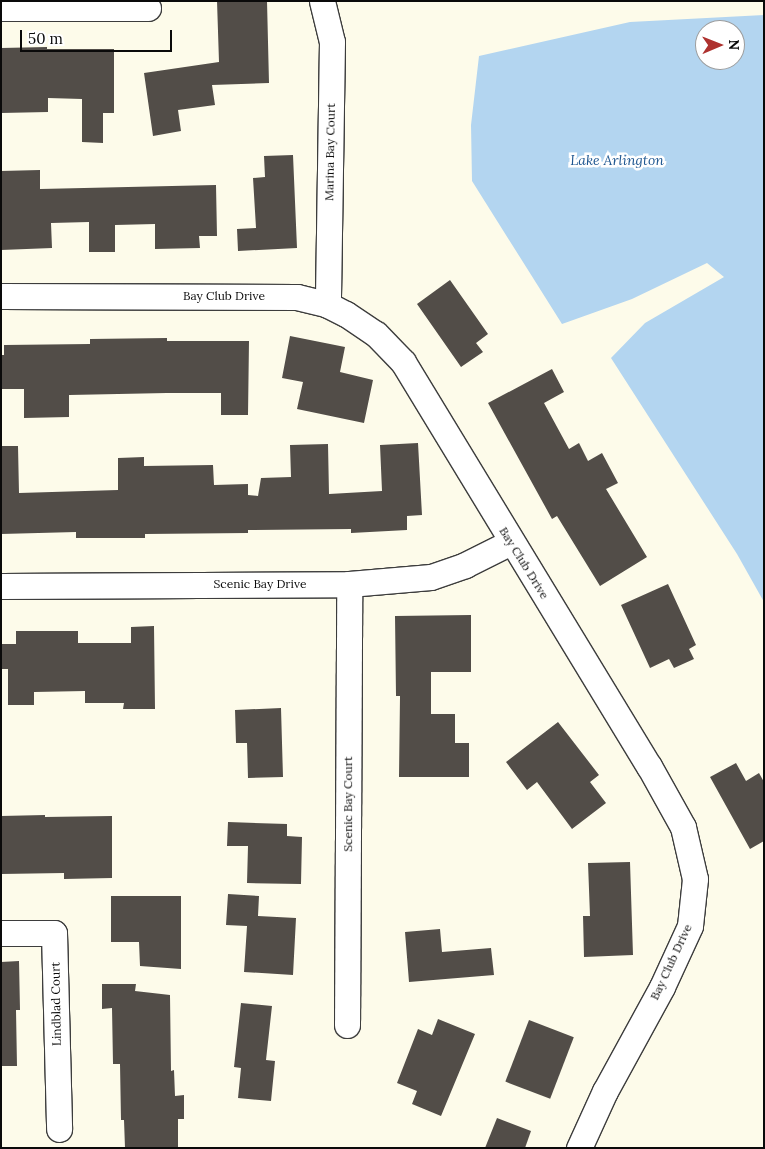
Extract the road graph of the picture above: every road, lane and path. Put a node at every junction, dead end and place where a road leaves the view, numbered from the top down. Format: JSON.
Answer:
{"nodes":[{"id":1,"x":322,"y":1,"type":"edge"},
{"id":2,"x":1,"y":8,"type":"edge"},
{"id":3,"x":148,"y":8,"type":"dead end"},
{"id":4,"x":1,"y":296,"type":"edge"},
{"id":5,"x":328,"y":305,"type":"junction"},
{"id":6,"x":511,"y":542,"type":"junction"},
{"id":7,"x":349,"y":584,"type":"junction"},
{"id":8,"x":1,"y":586,"type":"edge"},
{"id":9,"x":1,"y":933,"type":"edge"},
{"id":10,"x":347,"y":1025,"type":"dead end"},
{"id":11,"x":59,"y":1129,"type":"dead end"},
{"id":12,"x":579,"y":1148,"type":"edge"}],
"edges":[{"from":1,"to":5,"type":"street","name":"Marina Bay Court"},
{"from":2,"to":3,"type":"street"},
{"from":4,"to":5,"type":"street","name":"Bay Club Drive"},
{"from":5,"to":6,"type":"street","name":"Bay Club Drive"},
{"from":6,"to":7,"type":"street","name":"Scenic Bay Drive"},
{"from":6,"to":12,"type":"street","name":"Bay Club Drive"},
{"from":7,"to":8,"type":"street","name":"Scenic Bay Drive"},
{"from":7,"to":10,"type":"street","name":"Scenic Bay Court"},
{"from":9,"to":11,"type":"street","name":"Lindblad Court"}]}
